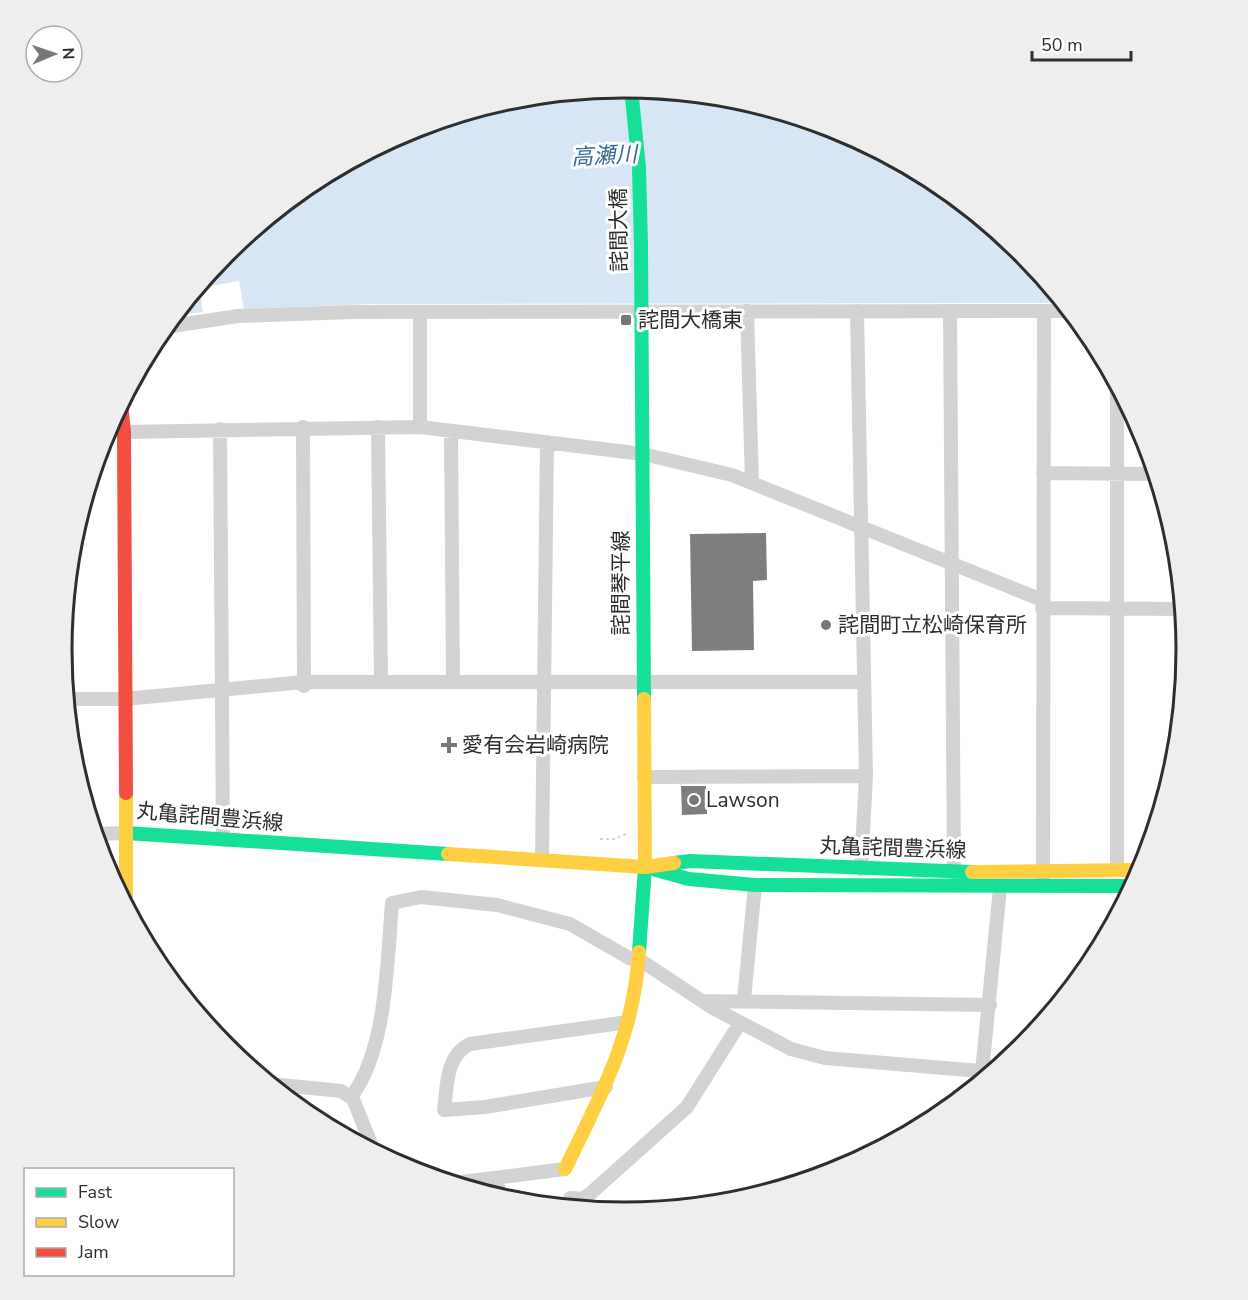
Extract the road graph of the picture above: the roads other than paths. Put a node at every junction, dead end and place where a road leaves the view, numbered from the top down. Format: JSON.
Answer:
{"nodes":[{"id":1,"x":632,"y":98,"type":"edge"},
{"id":2,"x":640,"y":306,"type":"junction"},
{"id":3,"x":747,"y":311,"type":"junction"},
{"id":4,"x":857,"y":311,"type":"junction"},
{"id":5,"x":950,"y":311,"type":"junction"},
{"id":6,"x":1044,"y":311,"type":"junction"},
{"id":7,"x":1060,"y":311,"type":"edge"},
{"id":8,"x":420,"y":312,"type":"junction"},
{"id":9,"x":178,"y":325,"type":"edge"},
{"id":10,"x":1117,"y":402,"type":"edge"},
{"id":11,"x":123,"y":420,"type":"edge"},
{"id":12,"x":303,"y":427,"type":"junction"},
{"id":13,"x":378,"y":427,"type":"junction"},
{"id":14,"x":420,"y":428,"type":"junction"},
{"id":15,"x":220,"y":429,"type":"junction"},
{"id":16,"x":124,"y":432,"type":"junction"},
{"id":17,"x":451,"y":432,"type":"junction"},
{"id":18,"x":547,"y":442,"type":"junction"},
{"id":19,"x":643,"y":454,"type":"junction"},
{"id":20,"x":1043,"y":473,"type":"junction"},
{"id":21,"x":1116,"y":474,"type":"junction"},
{"id":22,"x":1147,"y":474,"type":"edge"},
{"id":23,"x":752,"y":483,"type":"junction"},
{"id":24,"x":859,"y":525,"type":"junction"},
{"id":25,"x":952,"y":564,"type":"junction"},
{"id":26,"x":1042,"y":604,"type":"junction"},
{"id":27,"x":1116,"y":609,"type":"junction"},
{"id":28,"x":1174,"y":609,"type":"edge"},
{"id":29,"x":453,"y":681,"type":"junction"},
{"id":30,"x":381,"y":682,"type":"junction"},
{"id":31,"x":546,"y":682,"type":"junction"},
{"id":32,"x":864,"y":682,"type":"junction"},
{"id":33,"x":642,"y":683,"type":"junction"},
{"id":34,"x":304,"y":684,"type":"junction"},
{"id":35,"x":223,"y":688,"type":"junction"},
{"id":36,"x":74,"y":699,"type":"edge"},
{"id":37,"x":125,"y":699,"type":"junction"},
{"id":38,"x":866,"y":776,"type":"junction"},
{"id":39,"x":644,"y":777,"type":"junction"},
{"id":40,"x":126,"y":833,"type":"junction"},
{"id":41,"x":104,"y":834,"type":"edge"},
{"id":42,"x":223,"y":840,"type":"junction"},
{"id":43,"x":542,"y":860,"type":"junction"},
{"id":44,"x":645,"y":867,"type":"junction"},
{"id":45,"x":861,"y":869,"type":"junction"},
{"id":46,"x":1043,"y":870,"type":"junction"},
{"id":47,"x":1117,"y":870,"type":"junction"},
{"id":48,"x":1130,"y":870,"type":"edge"},
{"id":49,"x":954,"y":872,"type":"junction"},
{"id":50,"x":755,"y":885,"type":"junction"},
{"id":51,"x":1123,"y":886,"type":"edge"},
{"id":52,"x":126,"y":887,"type":"edge"},
{"id":53,"x":1043,"y":887,"type":"junction"},
{"id":54,"x":1000,"y":888,"type":"junction"},
{"id":55,"x":640,"y":960,"type":"junction"},
{"id":56,"x":744,"y":1000,"type":"junction"},
{"id":57,"x":702,"y":1001,"type":"junction"},
{"id":58,"x":990,"y":1005,"type":"junction"},
{"id":59,"x":628,"y":1022,"type":"junction"},
{"id":60,"x":740,"y":1023,"type":"junction"},
{"id":61,"x":987,"y":1066,"type":"edge"},
{"id":62,"x":980,"y":1071,"type":"edge"},
{"id":63,"x":285,"y":1085,"type":"edge"},
{"id":64,"x":606,"y":1087,"type":"junction"},
{"id":65,"x":351,"y":1097,"type":"junction"},
{"id":66,"x":369,"y":1139,"type":"edge"},
{"id":67,"x":565,"y":1169,"type":"joint"},
{"id":68,"x":497,"y":1178,"type":"junction"},
{"id":69,"x":475,"y":1181,"type":"edge"},
{"id":70,"x":498,"y":1187,"type":"edge"},
{"id":71,"x":570,"y":1198,"type":"dead end"}],
"edges":[{"from":1,"to":2,"type":"main road","name":"詫間大橋"},
{"from":2,"to":3,"type":"street"},
{"from":2,"to":8,"type":"street"},
{"from":2,"to":19,"type":"main road","name":"詫間琴平線"},
{"from":3,"to":4,"type":"street"},
{"from":3,"to":23,"type":"street"},
{"from":4,"to":5,"type":"street"},
{"from":4,"to":24,"type":"street"},
{"from":5,"to":6,"type":"street"},
{"from":5,"to":25,"type":"street"},
{"from":6,"to":7,"type":"street"},
{"from":6,"to":20,"type":"street"},
{"from":8,"to":9,"type":"street"},
{"from":8,"to":14,"type":"street"},
{"from":10,"to":21,"type":"street"},
{"from":11,"to":16,"type":"main road","name":"丸亀詫間豊浜線"},
{"from":12,"to":13,"type":"street"},
{"from":12,"to":15,"type":"street"},
{"from":12,"to":34,"type":"street"},
{"from":13,"to":14,"type":"street"},
{"from":13,"to":30,"type":"street"},
{"from":14,"to":17,"type":"street"},
{"from":15,"to":16,"type":"street"},
{"from":15,"to":35,"type":"street"},
{"from":16,"to":37,"type":"main road","name":"丸亀詫間豊浜線"},
{"from":17,"to":18,"type":"street"},
{"from":17,"to":29,"type":"street"},
{"from":18,"to":19,"type":"street"},
{"from":18,"to":31,"type":"street"},
{"from":19,"to":23,"type":"street"},
{"from":19,"to":33,"type":"main road","name":"詫間琴平線"},
{"from":20,"to":21,"type":"street"},
{"from":20,"to":26,"type":"street"},
{"from":21,"to":22,"type":"street"},
{"from":21,"to":27,"type":"street"},
{"from":23,"to":24,"type":"street"},
{"from":24,"to":25,"type":"street"},
{"from":24,"to":32,"type":"street"},
{"from":25,"to":26,"type":"street"},
{"from":25,"to":49,"type":"street"},
{"from":26,"to":27,"type":"street"},
{"from":26,"to":46,"type":"street"},
{"from":27,"to":28,"type":"street"},
{"from":27,"to":47,"type":"street"},
{"from":29,"to":30,"type":"street"},
{"from":29,"to":31,"type":"street"},
{"from":30,"to":34,"type":"street"},
{"from":31,"to":33,"type":"street"},
{"from":31,"to":43,"type":"street"},
{"from":32,"to":33,"type":"street"},
{"from":32,"to":38,"type":"street"},
{"from":33,"to":39,"type":"main road","name":"詫間琴平線"},
{"from":34,"to":35,"type":"street"},
{"from":35,"to":37,"type":"street"},
{"from":35,"to":42,"type":"street"},
{"from":36,"to":37,"type":"street"},
{"from":37,"to":40,"type":"main road","name":"丸亀詫間豊浜線"},
{"from":38,"to":39,"type":"street"},
{"from":38,"to":45,"type":"street"},
{"from":39,"to":44,"type":"main road","name":"詫間琴平線"},
{"from":40,"to":41,"type":"street"},
{"from":40,"to":42,"type":"main road","name":"丸亀詫間豊浜線"},
{"from":40,"to":52,"type":"main road"},
{"from":42,"to":43,"type":"main road","name":"丸亀詫間豊浜線"},
{"from":43,"to":44,"type":"main road","name":"丸亀詫間豊浜線"},
{"from":44,"to":45,"type":"main road","name":"丸亀詫間豊浜線"},
{"from":44,"to":50,"type":"main road","name":"丸亀詫間豊浜線"},
{"from":44,"to":55,"type":"main road","name":"詫間琴平線"},
{"from":45,"to":49,"type":"main road","name":"丸亀詫間豊浜線"},
{"from":46,"to":47,"type":"main road","name":"丸亀詫間豊浜線"},
{"from":46,"to":49,"type":"main road","name":"丸亀詫間豊浜線"},
{"from":46,"to":53,"type":"street"},
{"from":47,"to":48,"type":"main road","name":"丸亀詫間豊浜線"},
{"from":50,"to":54,"type":"main road","name":"丸亀詫間豊浜線"},
{"from":50,"to":56,"type":"street"},
{"from":51,"to":53,"type":"main road","name":"丸亀詫間豊浜線"},
{"from":53,"to":54,"type":"main road","name":"丸亀詫間豊浜線"},
{"from":54,"to":58,"type":"street"},
{"from":55,"to":57,"type":"street"},
{"from":55,"to":59,"type":"main road","name":"詫間琴平線"},
{"from":55,"to":65,"type":"street"},
{"from":56,"to":57,"type":"street"},
{"from":56,"to":58,"type":"street"},
{"from":57,"to":60,"type":"street"},
{"from":58,"to":61,"type":"street"},
{"from":59,"to":64,"type":"main road","name":"詫間琴平線"},
{"from":59,"to":64,"type":"street"},
{"from":60,"to":62,"type":"street"},
{"from":60,"to":71,"type":"street"},
{"from":63,"to":65,"type":"street"},
{"from":64,"to":67,"type":"main road","name":"詫間琴平線"},
{"from":65,"to":66,"type":"street"},
{"from":67,"to":68,"type":"street"},
{"from":68,"to":69,"type":"street"},
{"from":68,"to":70,"type":"street"}]}
